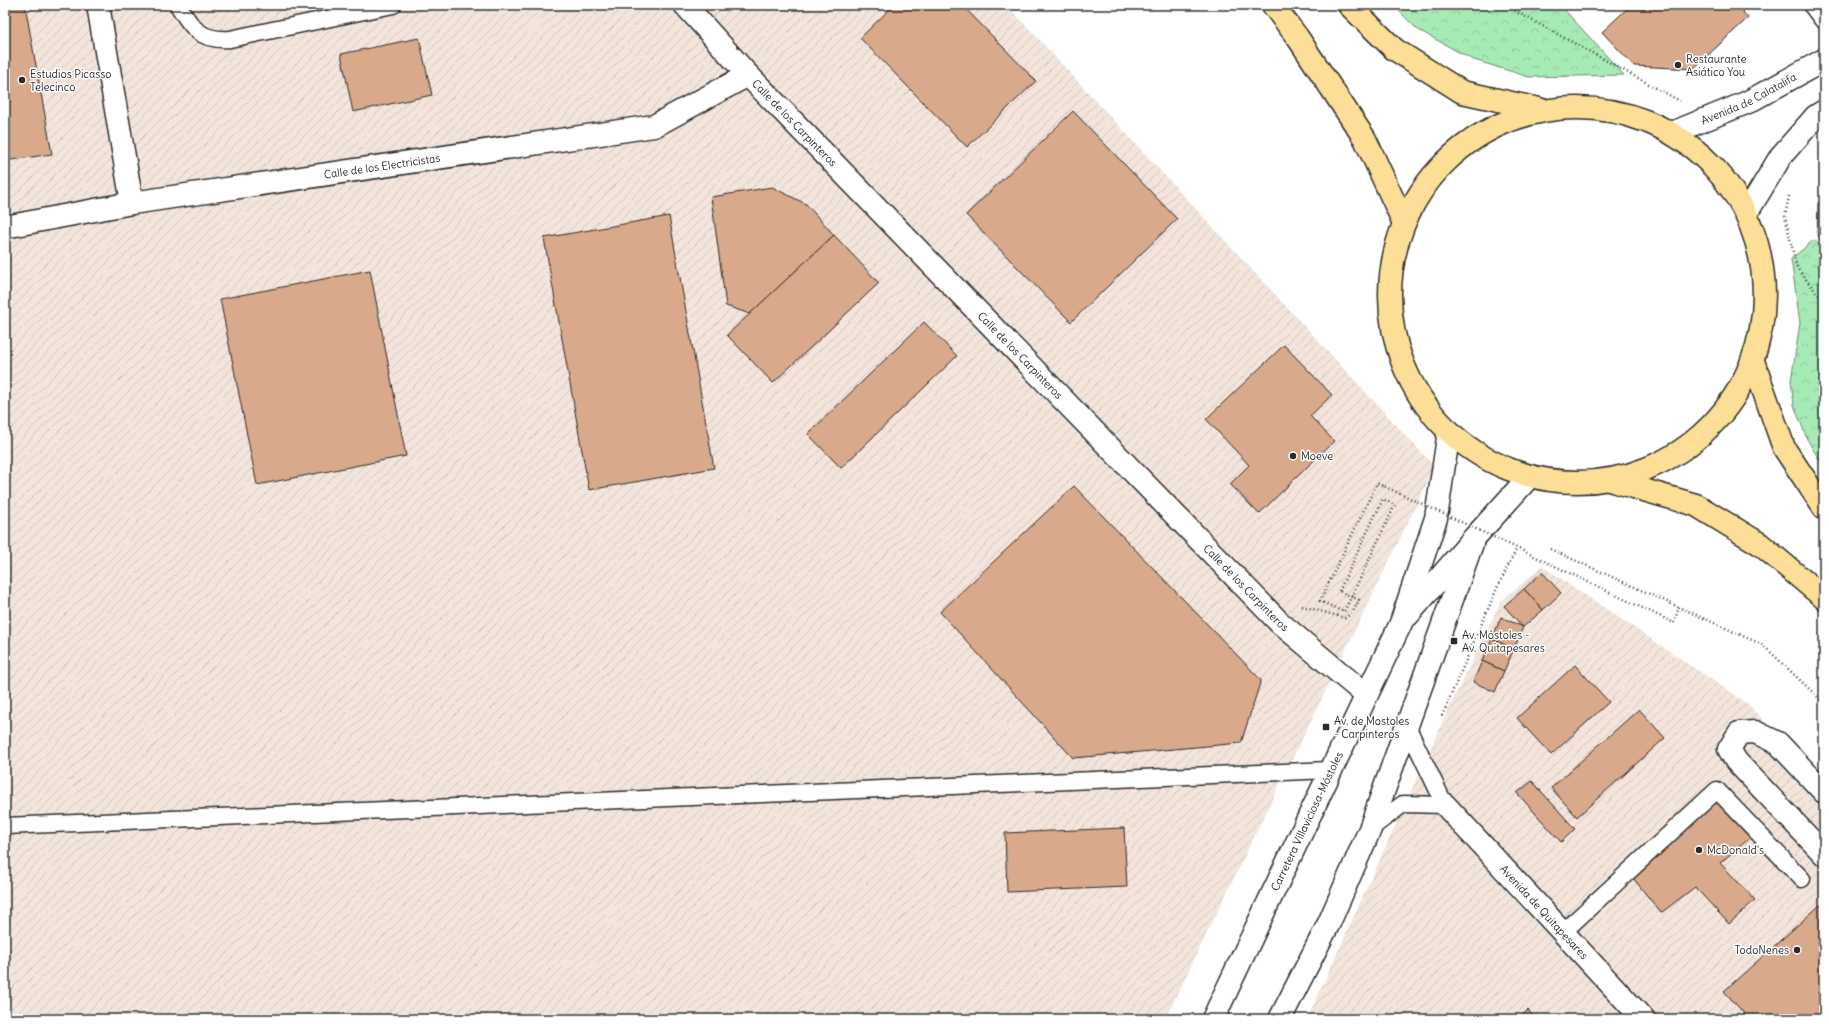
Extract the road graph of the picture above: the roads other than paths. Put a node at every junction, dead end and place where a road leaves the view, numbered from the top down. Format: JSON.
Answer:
{"nodes":[{"id":1,"x":98,"y":5,"type":"edge"},
{"id":2,"x":178,"y":5,"type":"edge"},
{"id":3,"x":393,"y":5,"type":"edge"},
{"id":4,"x":685,"y":5,"type":"edge"},
{"id":5,"x":1273,"y":5,"type":"edge"},
{"id":6,"x":1349,"y":5,"type":"edge"},
{"id":7,"x":1815,"y":5,"type":"edge"},
{"id":8,"x":1824,"y":17,"type":"edge"},
{"id":9,"x":1824,"y":60,"type":"edge"},
{"id":10,"x":748,"y":75,"type":"junction"},
{"id":11,"x":1542,"y":110,"type":"junction"},
{"id":12,"x":1824,"y":111,"type":"edge"},
{"id":13,"x":1672,"y":133,"type":"junction"},
{"id":14,"x":132,"y":203,"type":"junction"},
{"id":15,"x":1746,"y":214,"type":"junction"},
{"id":16,"x":1404,"y":223,"type":"junction"},
{"id":17,"x":5,"y":227,"type":"edge"},
{"id":18,"x":1753,"y":361,"type":"junction"},
{"id":19,"x":1449,"y":431,"type":"junction"},
{"id":20,"x":1530,"y":476,"type":"junction"},
{"id":21,"x":1608,"y":480,"type":"junction"},
{"id":22,"x":1824,"y":508,"type":"edge"},
{"id":23,"x":1474,"y":538,"type":"junction"},
{"id":24,"x":1824,"y":598,"type":"edge"},
{"id":25,"x":1401,"y":623,"type":"junction"},
{"id":26,"x":1366,"y":695,"type":"junction"},
{"id":27,"x":1407,"y":726,"type":"junction"},
{"id":28,"x":1330,"y":770,"type":"junction"},
{"id":29,"x":1824,"y":792,"type":"edge"},
{"id":30,"x":1445,"y":805,"type":"junction"},
{"id":31,"x":5,"y":826,"type":"edge"},
{"id":32,"x":1370,"y":829,"type":"junction"},
{"id":33,"x":1824,"y":854,"type":"edge"},
{"id":34,"x":1802,"y":879,"type":"dead end"},
{"id":35,"x":1563,"y":932,"type":"junction"},
{"id":36,"x":1212,"y":1019,"type":"edge"},
{"id":37,"x":1280,"y":1019,"type":"edge"},
{"id":38,"x":1643,"y":1019,"type":"edge"}],
"edges":[{"from":1,"to":14,"type":"street"},
{"from":2,"to":3,"type":"lane"},
{"from":4,"to":10,"type":"street","name":"Calle de los Carpinteros"},
{"from":5,"to":16,"type":"main road"},
{"from":6,"to":11,"type":"main road"},
{"from":7,"to":8,"type":"street"},
{"from":9,"to":13,"type":"street","name":"Avenida de Calatalifa"},
{"from":10,"to":14,"type":"street","name":"Calle de los Electricistas"},
{"from":10,"to":26,"type":"street","name":"Calle de los Carpinteros"},
{"from":11,"to":13,"type":"main road"},
{"from":11,"to":16,"type":"main road"},
{"from":12,"to":15,"type":"street"},
{"from":13,"to":15,"type":"main road"},
{"from":14,"to":17,"type":"street","name":"Calle de los Electricistas"},
{"from":15,"to":18,"type":"main road"},
{"from":16,"to":19,"type":"main road"},
{"from":18,"to":21,"type":"main road"},
{"from":18,"to":22,"type":"main road"},
{"from":19,"to":20,"type":"main road"},
{"from":19,"to":25,"type":"street"},
{"from":20,"to":21,"type":"main road"},
{"from":20,"to":23,"type":"street"},
{"from":21,"to":24,"type":"main road"},
{"from":23,"to":25,"type":"street"},
{"from":23,"to":27,"type":"street"},
{"from":25,"to":26,"type":"street","name":"Carretera Villaviciosa-Móstoles"},
{"from":26,"to":28,"type":"street","name":"Carretera Villaviciosa-Móstoles"},
{"from":27,"to":30,"type":"lane"},
{"from":27,"to":32,"type":"street"},
{"from":28,"to":31,"type":"lane"},
{"from":28,"to":36,"type":"street","name":"Carretera Villaviciosa-Móstoles"},
{"from":29,"to":33,"type":"street"},
{"from":30,"to":32,"type":"lane"},
{"from":30,"to":35,"type":"street","name":"Avenida de Quitapesares"},
{"from":32,"to":37,"type":"street"},
{"from":34,"to":35,"type":"lane"},
{"from":35,"to":38,"type":"street","name":"Avenida de Quitapesares"}]}
